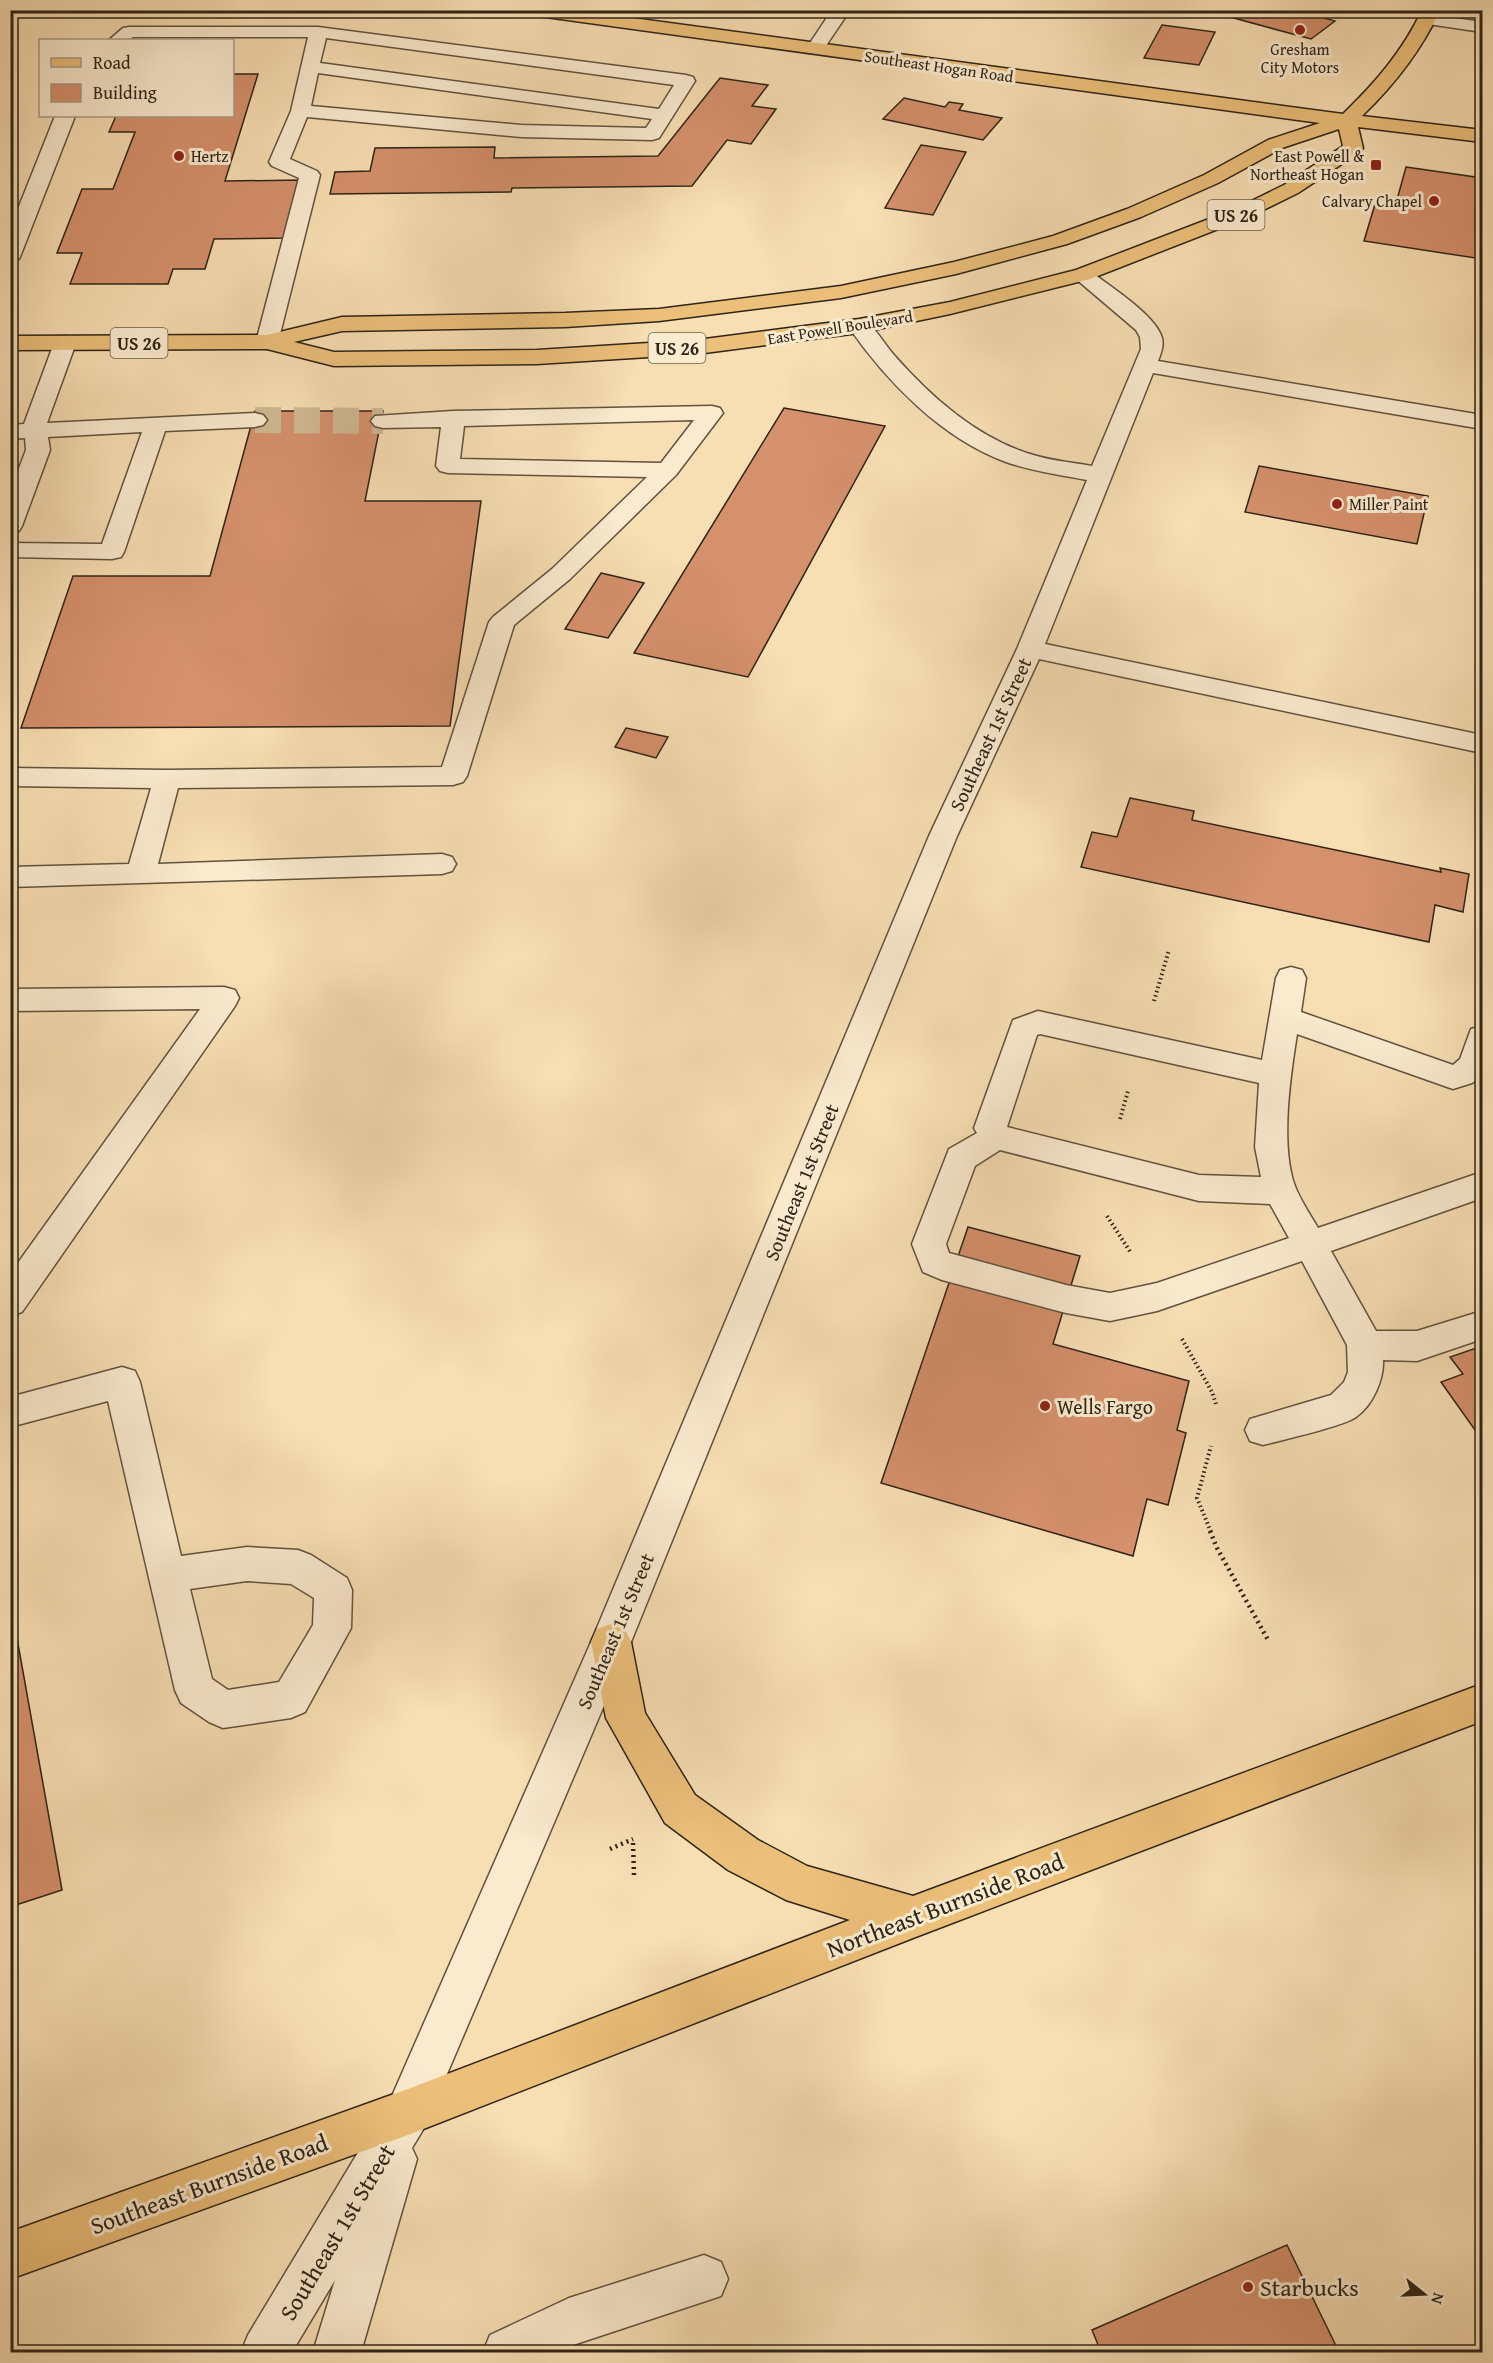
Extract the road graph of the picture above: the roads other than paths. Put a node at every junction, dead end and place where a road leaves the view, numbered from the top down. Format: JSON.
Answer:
{"nodes":[{"id":1,"x":531,"y":10,"type":"edge"},
{"id":2,"x":837,"y":10,"type":"edge"},
{"id":3,"x":1429,"y":15,"type":"edge"},
{"id":4,"x":625,"y":16,"type":"edge"},
{"id":5,"x":1482,"y":27,"type":"edge"},
{"id":6,"x":318,"y":32,"type":"junction"},
{"id":7,"x":119,"y":39,"type":"edge"},
{"id":8,"x":815,"y":49,"type":"junction"},
{"id":9,"x":311,"y":67,"type":"junction"},
{"id":10,"x":300,"y":111,"type":"junction"},
{"id":11,"x":664,"y":115,"type":"junction"},
{"id":12,"x":64,"y":117,"type":"edge"},
{"id":13,"x":1347,"y":120,"type":"junction"},
{"id":14,"x":1482,"y":136,"type":"edge"},
{"id":15,"x":10,"y":257,"type":"edge"},
{"id":16,"x":1083,"y":275,"type":"junction"},
{"id":17,"x":841,"y":292,"type":"junction"},
{"id":18,"x":859,"y":326,"type":"junction"},
{"id":19,"x":267,"y":342,"type":"junction"},
{"id":20,"x":10,"y":343,"type":"edge"},
{"id":21,"x":65,"y":343,"type":"junction"},
{"id":22,"x":1145,"y":364,"type":"junction"},
{"id":23,"x":453,"y":418,"type":"junction"},
{"id":24,"x":255,"y":420,"type":"tunnel mouth"},
{"id":25,"x":383,"y":422,"type":"tunnel mouth"},
{"id":26,"x":1482,"y":422,"type":"edge"},
{"id":27,"x":156,"y":424,"type":"junction"},
{"id":28,"x":36,"y":429,"type":"junction"},
{"id":29,"x":10,"y":432,"type":"edge"},
{"id":30,"x":668,"y":470,"type":"junction"},
{"id":31,"x":1100,"y":475,"type":"junction"},
{"id":32,"x":10,"y":526,"type":"edge"},
{"id":33,"x":10,"y":550,"type":"edge"},
{"id":34,"x":1030,"y":649,"type":"junction"},
{"id":35,"x":1482,"y":744,"type":"edge"},
{"id":36,"x":10,"y":777,"type":"edge"},
{"id":37,"x":167,"y":779,"type":"junction"},
{"id":38,"x":442,"y":864,"type":"dead end"},
{"id":39,"x":141,"y":874,"type":"junction"},
{"id":40,"x":10,"y":877,"type":"edge"},
{"id":41,"x":1291,"y":978,"type":"dead end"},
{"id":42,"x":10,"y":1000,"type":"edge"},
{"id":43,"x":1284,"y":1018,"type":"junction"},
{"id":44,"x":1482,"y":1037,"type":"edge"},
{"id":45,"x":1275,"y":1076,"type":"junction"},
{"id":46,"x":1473,"y":1082,"type":"edge"},
{"id":47,"x":996,"y":1137,"type":"junction"},
{"id":48,"x":1482,"y":1185,"type":"edge"},
{"id":49,"x":1280,"y":1191,"type":"junction"},
{"id":50,"x":1310,"y":1243,"type":"junction"},
{"id":51,"x":10,"y":1302,"type":"edge"},
{"id":52,"x":1482,"y":1325,"type":"edge"},
{"id":53,"x":1365,"y":1345,"type":"junction"},
{"id":54,"x":10,"y":1412,"type":"edge"},
{"id":55,"x":1263,"y":1430,"type":"dead end"},
{"id":56,"x":167,"y":1575,"type":"junction"},
{"id":57,"x":612,"y":1642,"type":"junction"},
{"id":58,"x":1482,"y":1703,"type":"edge"},
{"id":59,"x":913,"y":1917,"type":"junction"},
{"id":60,"x":408,"y":2112,"type":"junction"},
{"id":61,"x":10,"y":2256,"type":"edge"},
{"id":62,"x":704,"y":2279,"type":"dead end"},
{"id":63,"x":265,"y":2352,"type":"edge"},
{"id":64,"x":337,"y":2352,"type":"edge"},
{"id":65,"x":507,"y":2352,"type":"edge"}],
"edges":[{"from":1,"to":4,"type":"main road","name":"Southeast Hogan Road"},
{"from":2,"to":8,"type":"street"},
{"from":3,"to":5,"type":"street"},
{"from":3,"to":13,"type":"main road","name":"East Powell Boulevard","number":"US 26"},
{"from":4,"to":8,"type":"main road","name":"Southeast Hogan Road"},
{"from":6,"to":7,"type":"street"},
{"from":6,"to":9,"type":"street"},
{"from":6,"to":11,"type":"street"},
{"from":8,"to":13,"type":"main road","name":"Southeast Hogan Road"},
{"from":9,"to":10,"type":"street"},
{"from":9,"to":11,"type":"street"},
{"from":10,"to":11,"type":"street"},
{"from":10,"to":19,"type":"street"},
{"from":12,"to":15,"type":"street"},
{"from":13,"to":14,"type":"main road","name":"Southeast Hogan Road"},
{"from":13,"to":16,"type":"main road","name":"East Powell Boulevard","number":"US 26"},
{"from":13,"to":17,"type":"main road","name":"East Powell Boulevard","number":"US 26"},
{"from":16,"to":18,"type":"main road","name":"East Powell Boulevard","number":"US 26"},
{"from":16,"to":22,"type":"street","name":"Southeast 1st Street"},
{"from":17,"to":18,"type":"main road"},
{"from":17,"to":19,"type":"main road","name":"East Powell Boulevard","number":"US 26"},
{"from":18,"to":19,"type":"main road","name":"East Powell Boulevard","number":"US 26"},
{"from":18,"to":31,"type":"street"},
{"from":19,"to":21,"type":"main road","name":"East Powell Boulevard","number":"US 26"},
{"from":20,"to":21,"type":"main road","name":"East Powell Boulevard","number":"US 26"},
{"from":21,"to":28,"type":"street"},
{"from":22,"to":26,"type":"street"},
{"from":22,"to":31,"type":"street","name":"Southeast 1st Street"},
{"from":23,"to":25,"type":"street"},
{"from":23,"to":30,"type":"street"},
{"from":23,"to":30,"type":"street"},
{"from":24,"to":27,"type":"street"},
{"from":27,"to":28,"type":"street"},
{"from":27,"to":33,"type":"street"},
{"from":28,"to":29,"type":"street"},
{"from":28,"to":32,"type":"street"},
{"from":30,"to":37,"type":"street"},
{"from":31,"to":34,"type":"street","name":"Southeast 1st Street"},
{"from":34,"to":35,"type":"street"},
{"from":34,"to":57,"type":"street","name":"Southeast 1st Street"},
{"from":36,"to":37,"type":"street"},
{"from":37,"to":39,"type":"street"},
{"from":38,"to":39,"type":"street"},
{"from":39,"to":40,"type":"street"},
{"from":41,"to":43,"type":"street"},
{"from":42,"to":51,"type":"street"},
{"from":43,"to":45,"type":"street"},
{"from":43,"to":46,"type":"street"},
{"from":44,"to":46,"type":"street"},
{"from":45,"to":47,"type":"street"},
{"from":45,"to":49,"type":"street"},
{"from":47,"to":49,"type":"street"},
{"from":47,"to":50,"type":"street"},
{"from":48,"to":50,"type":"street"},
{"from":49,"to":50,"type":"street"},
{"from":50,"to":53,"type":"street"},
{"from":52,"to":53,"type":"street"},
{"from":53,"to":55,"type":"street"},
{"from":54,"to":56,"type":"street"},
{"from":56,"to":56,"type":"street"},
{"from":57,"to":59,"type":"main road"},
{"from":57,"to":60,"type":"street","name":"Southeast 1st Street"},
{"from":58,"to":59,"type":"main road","name":"Northeast Burnside Road"},
{"from":59,"to":60,"type":"main road","name":"Northeast Burnside Road"},
{"from":60,"to":61,"type":"main road","name":"Southeast Burnside Road"},
{"from":60,"to":63,"type":"street","name":"Southeast 1st Street"},
{"from":60,"to":64,"type":"street","name":"Southeast 1st Street"},
{"from":62,"to":65,"type":"street"}]}
